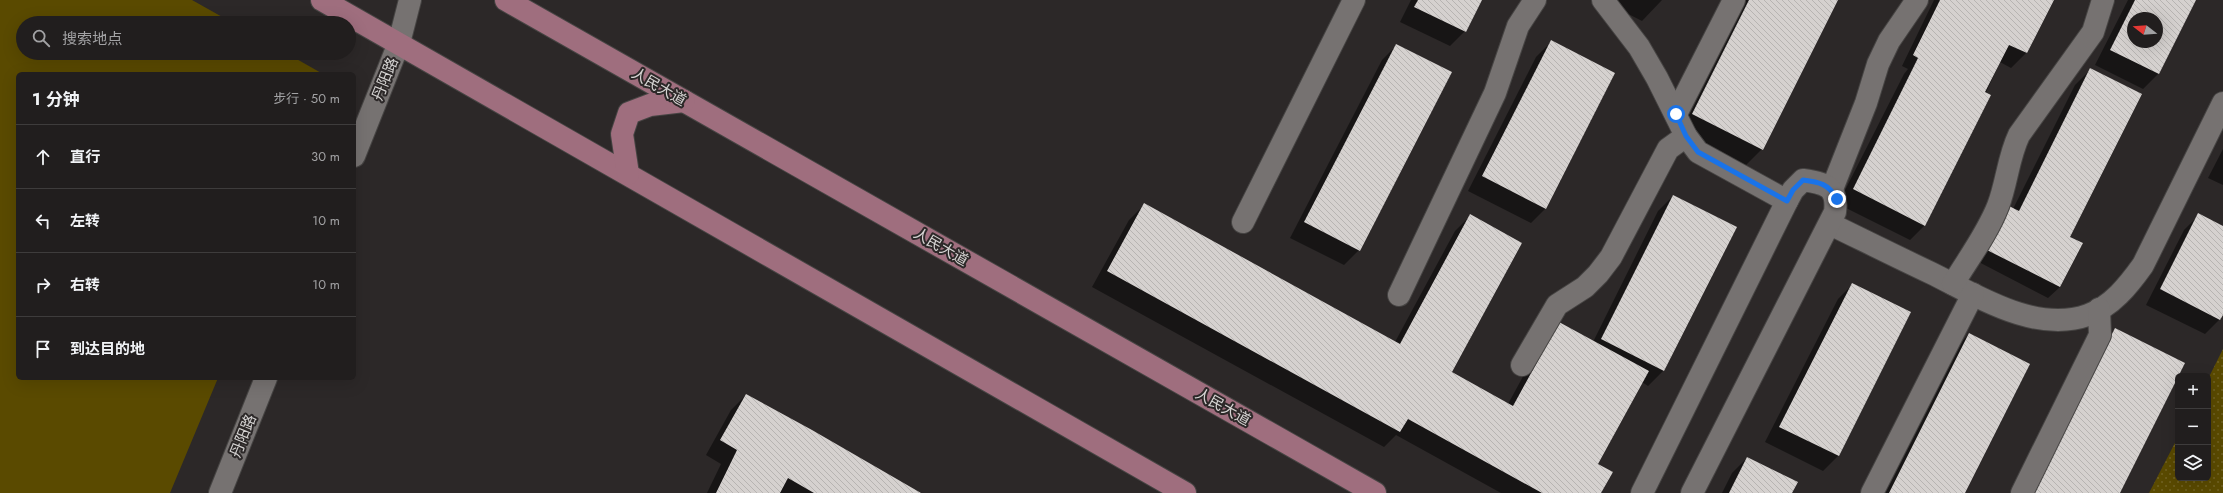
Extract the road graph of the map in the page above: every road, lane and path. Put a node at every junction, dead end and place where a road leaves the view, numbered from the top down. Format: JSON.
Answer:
{"nodes":[{"id":1,"x":322,"y":0,"type":"edge"},
{"id":2,"x":410,"y":0,"type":"edge"},
{"id":3,"x":506,"y":0,"type":"edge"},
{"id":4,"x":1354,"y":0,"type":"edge"},
{"id":5,"x":1535,"y":0,"type":"edge"},
{"id":6,"x":1603,"y":0,"type":"edge"},
{"id":7,"x":1734,"y":0,"type":"edge"},
{"id":8,"x":1917,"y":0,"type":"edge"},
{"id":9,"x":2103,"y":0,"type":"edge"},
{"id":10,"x":351,"y":16,"type":"edge"},
{"id":11,"x":356,"y":19,"type":"edge"},
{"id":12,"x":399,"y":43,"type":"junction"},
{"id":13,"x":684,"y":101,"type":"junction"},
{"id":14,"x":2223,"y":103,"type":"edge"},
{"id":15,"x":1676,"y":114,"type":"junction"},
{"id":16,"x":1686,"y":136,"type":"junction"},
{"id":17,"x":356,"y":151,"type":"edge"},
{"id":18,"x":628,"y":174,"type":"junction"},
{"id":19,"x":1832,"y":189,"type":"junction"},
{"id":20,"x":1787,"y":201,"type":"junction"},
{"id":21,"x":1243,"y":222,"type":"dead end"},
{"id":22,"x":1830,"y":224,"type":"junction"},
{"id":23,"x":1953,"y":284,"type":"junction"},
{"id":24,"x":1973,"y":294,"type":"junction"},
{"id":25,"x":1399,"y":295,"type":"dead end"},
{"id":26,"x":2099,"y":309,"type":"junction"},
{"id":27,"x":1522,"y":365,"type":"dead end"},
{"id":28,"x":265,"y":380,"type":"edge"},
{"id":29,"x":220,"y":493,"type":"edge"},
{"id":30,"x":1185,"y":493,"type":"edge"},
{"id":31,"x":1376,"y":493,"type":"edge"},
{"id":32,"x":1642,"y":493,"type":"edge"},
{"id":33,"x":1692,"y":493,"type":"edge"},
{"id":34,"x":1872,"y":493,"type":"edge"},
{"id":35,"x":2022,"y":493,"type":"edge"}],
"edges":[{"from":1,"to":10,"type":"main road"},
{"from":2,"to":12,"type":"street","name":"丹阳路"},
{"from":3,"to":13,"type":"main road","name":"人民大道"},
{"from":4,"to":21,"type":"street"},
{"from":5,"to":25,"type":"street"},
{"from":6,"to":15,"type":"street"},
{"from":7,"to":15,"type":"street"},
{"from":8,"to":19,"type":"street"},
{"from":9,"to":23,"type":"street"},
{"from":11,"to":12,"type":"main road"},
{"from":12,"to":17,"type":"street","name":"丹阳路"},
{"from":12,"to":18,"type":"main road"},
{"from":13,"to":18,"type":"main road"},
{"from":13,"to":31,"type":"main road","name":"人民大道"},
{"from":14,"to":26,"type":"street"},
{"from":15,"to":16,"type":"street"},
{"from":16,"to":20,"type":"street"},
{"from":16,"to":27,"type":"street"},
{"from":18,"to":30,"type":"main road"},
{"from":19,"to":20,"type":"street"},
{"from":19,"to":22,"type":"street"},
{"from":20,"to":32,"type":"street"},
{"from":22,"to":23,"type":"street"},
{"from":22,"to":33,"type":"street"},
{"from":23,"to":24,"type":"street"},
{"from":24,"to":26,"type":"street"},
{"from":24,"to":34,"type":"street"},
{"from":26,"to":35,"type":"street"},
{"from":28,"to":29,"type":"street","name":"丹阳路"}]}
